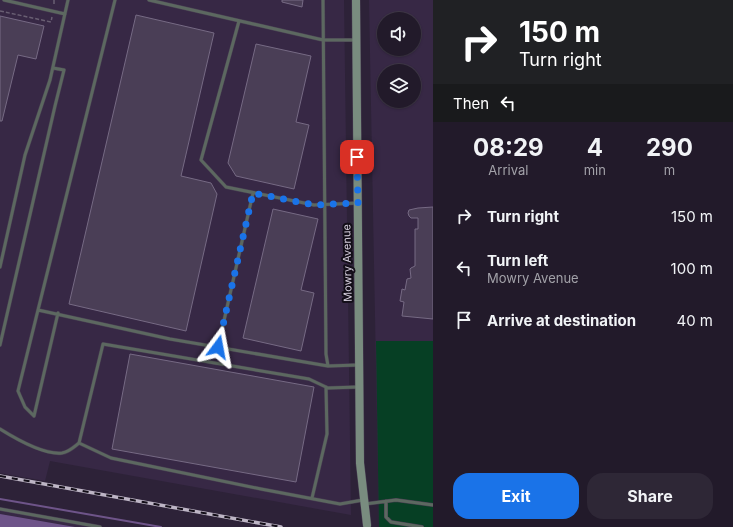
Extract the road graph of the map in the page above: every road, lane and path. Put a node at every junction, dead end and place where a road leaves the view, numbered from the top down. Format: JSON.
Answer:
{"nodes":[{"id":1,"x":4,"y":0,"type":"edge"},
{"id":2,"x":54,"y":0,"type":"edge"},
{"id":3,"x":68,"y":0,"type":"edge"},
{"id":4,"x":115,"y":0,"type":"edge"},
{"id":5,"x":149,"y":0,"type":"edge"},
{"id":6,"x":323,"y":0,"type":"edge"},
{"id":7,"x":356,"y":0,"type":"edge"},
{"id":8,"x":13,"y":1,"type":"edge"},
{"id":9,"x":54,"y":7,"type":"dead end"},
{"id":10,"x":0,"y":11,"type":"edge"},
{"id":11,"x":65,"y":14,"type":"junction"},
{"id":12,"x":52,"y":17,"type":"dead end"},
{"id":13,"x":238,"y":21,"type":"junction"},
{"id":14,"x":323,"y":40,"type":"junction"},
{"id":15,"x":357,"y":40,"type":"junction"},
{"id":16,"x":53,"y":68,"type":"junction"},
{"id":17,"x":253,"y":193,"type":"junction"},
{"id":18,"x":358,"y":203,"type":"junction"},
{"id":19,"x":325,"y":205,"type":"junction"},
{"id":20,"x":0,"y":267,"type":"edge"},
{"id":21,"x":38,"y":310,"type":"junction"},
{"id":22,"x":58,"y":313,"type":"junction"},
{"id":23,"x":0,"y":344,"type":"edge"},
{"id":24,"x":218,"y":347,"type":"junction"},
{"id":25,"x":359,"y":365,"type":"junction"},
{"id":26,"x":328,"y":366,"type":"junction"},
{"id":27,"x":326,"y":387,"type":"junction"},
{"id":28,"x":360,"y":387,"type":"junction"},
{"id":29,"x":0,"y":429,"type":"edge"},
{"id":30,"x":79,"y":443,"type":"junction"},
{"id":31,"x":312,"y":498,"type":"junction"},
{"id":32,"x":386,"y":501,"type":"junction"},
{"id":33,"x":365,"y":502,"type":"junction"},
{"id":34,"x":433,"y":505,"type":"edge"},
{"id":35,"x":0,"y":509,"type":"edge"},
{"id":36,"x":367,"y":524,"type":"dead end"},
{"id":37,"x":100,"y":527,"type":"edge"},
{"id":38,"x":422,"y":527,"type":"edge"}],
"edges":[{"from":1,"to":8,"type":"lane"},
{"from":2,"to":9,"type":"path"},
{"from":3,"to":11,"type":"lane"},
{"from":4,"to":21,"type":"lane"},
{"from":5,"to":13,"type":"lane"},
{"from":6,"to":14,"type":"lane"},
{"from":7,"to":15,"type":"main road","name":"Mowry Avenue"},
{"from":8,"to":11,"type":"lane"},
{"from":10,"to":12,"type":"path"},
{"from":11,"to":16,"type":"lane"},
{"from":13,"to":14,"type":"lane"},
{"from":13,"to":17,"type":"lane"},
{"from":14,"to":15,"type":"lane"},
{"from":14,"to":19,"type":"lane"},
{"from":15,"to":18,"type":"main road","name":"Mowry Avenue"},
{"from":16,"to":20,"type":"lane"},
{"from":16,"to":23,"type":"lane"},
{"from":17,"to":19,"type":"lane"},
{"from":17,"to":24,"type":"lane"},
{"from":18,"to":19,"type":"lane"},
{"from":18,"to":25,"type":"main road","name":"Mowry Avenue"},
{"from":19,"to":26,"type":"lane"},
{"from":21,"to":22,"type":"lane"},
{"from":21,"to":22,"type":"lane"},
{"from":22,"to":24,"type":"lane"},
{"from":24,"to":26,"type":"lane"},
{"from":25,"to":26,"type":"lane"},
{"from":25,"to":28,"type":"main road","name":"Mowry Avenue"},
{"from":27,"to":28,"type":"lane"},
{"from":27,"to":30,"type":"lane"},
{"from":27,"to":31,"type":"lane"},
{"from":28,"to":33,"type":"main road","name":"Mowry Avenue"},
{"from":29,"to":30,"type":"lane"},
{"from":30,"to":31,"type":"lane"},
{"from":31,"to":33,"type":"lane"},
{"from":32,"to":33,"type":"lane"},
{"from":32,"to":34,"type":"lane"},
{"from":32,"to":38,"type":"lane"},
{"from":33,"to":36,"type":"main road","name":"Mowry Avenue"},
{"from":35,"to":37,"type":"lane"}]}
